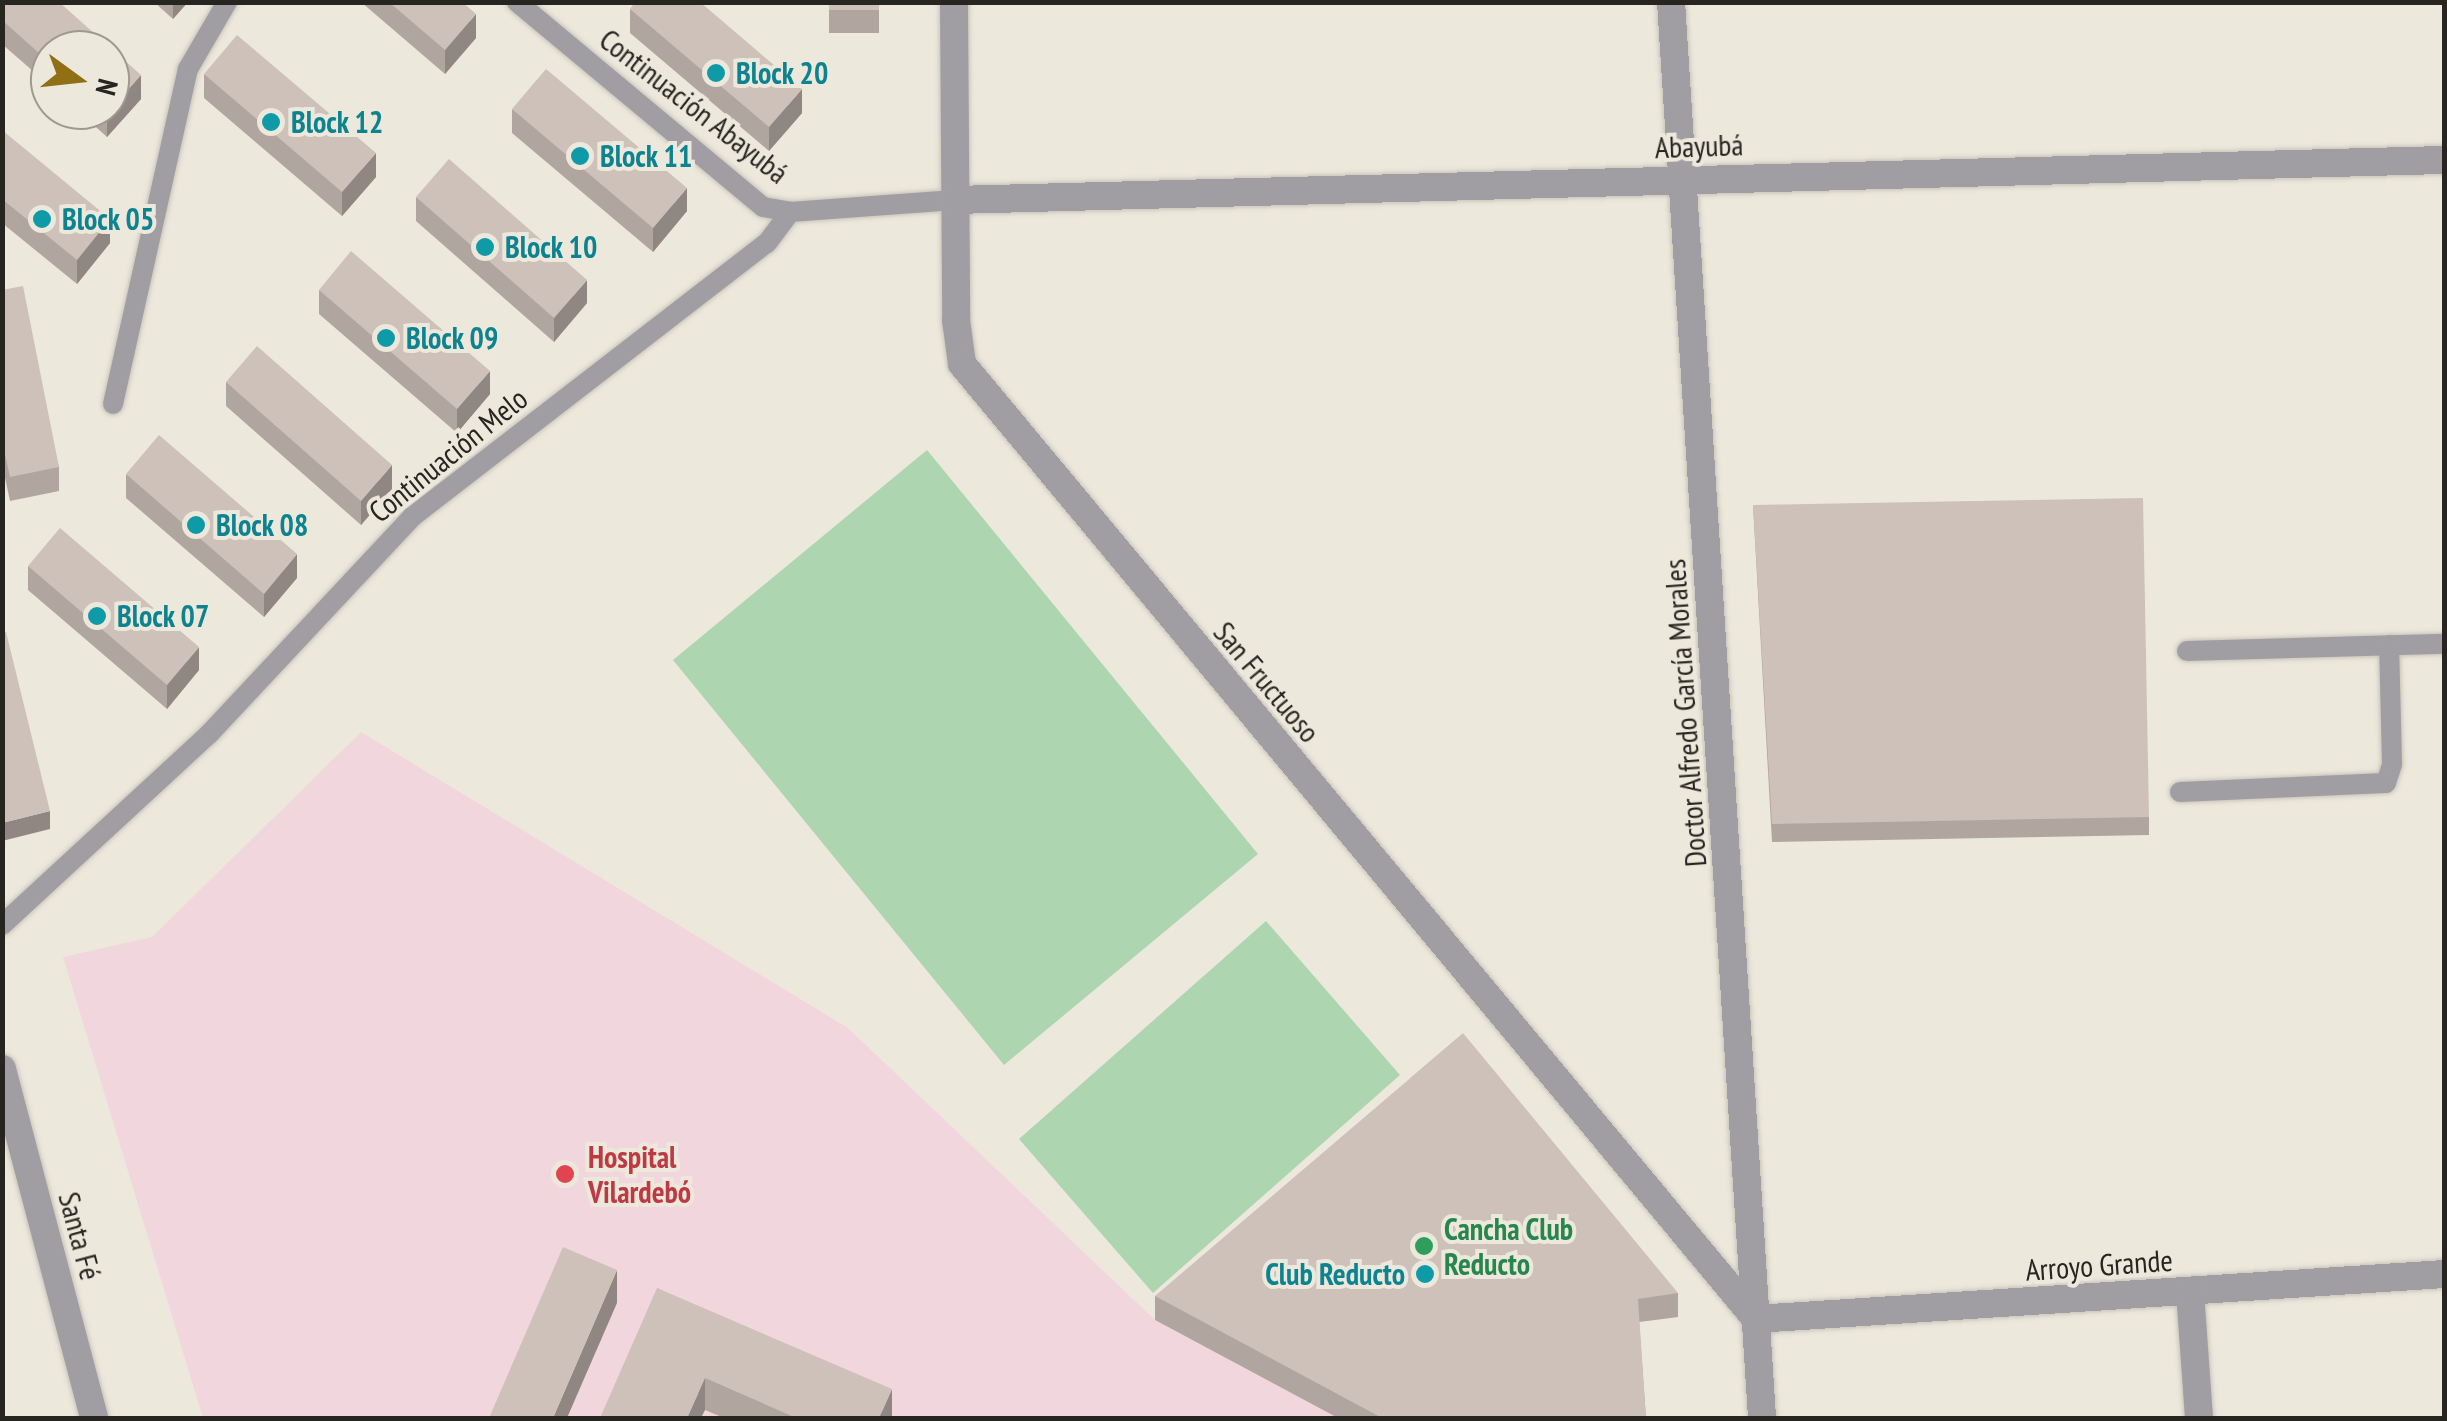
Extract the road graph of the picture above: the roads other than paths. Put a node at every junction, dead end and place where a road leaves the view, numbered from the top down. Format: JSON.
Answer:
{"nodes":[{"id":1,"x":228,"y":2,"type":"edge"},
{"id":2,"x":517,"y":2,"type":"edge"},
{"id":3,"x":954,"y":2,"type":"edge"},
{"id":4,"x":1671,"y":2,"type":"edge"},
{"id":5,"x":2444,"y":160,"type":"edge"},
{"id":6,"x":1683,"y":179,"type":"junction"},
{"id":7,"x":956,"y":200,"type":"junction"},
{"id":8,"x":790,"y":212,"type":"junction"},
{"id":9,"x":113,"y":404,"type":"dead end"},
{"id":10,"x":2444,"y":644,"type":"edge"},
{"id":11,"x":2389,"y":645,"type":"junction"},
{"id":12,"x":2188,"y":651,"type":"dead end"},
{"id":13,"x":2180,"y":792,"type":"dead end"},
{"id":14,"x":2,"y":925,"type":"edge"},
{"id":15,"x":2,"y":1069,"type":"edge"},
{"id":16,"x":2444,"y":1274,"type":"edge"},
{"id":17,"x":2190,"y":1292,"type":"junction"},
{"id":18,"x":1756,"y":1318,"type":"junction"},
{"id":19,"x":94,"y":1418,"type":"edge"},
{"id":20,"x":1762,"y":1418,"type":"edge"},
{"id":21,"x":2199,"y":1418,"type":"edge"}],
"edges":[{"from":1,"to":9,"type":"lane"},
{"from":2,"to":8,"type":"lane","name":"Continuación Abayubá"},
{"from":3,"to":7,"type":"street","name":"San Fructuoso"},
{"from":4,"to":6,"type":"street","name":"Doctor Alfredo García Morales"},
{"from":5,"to":6,"type":"street","name":"Abayubá"},
{"from":6,"to":7,"type":"street","name":"Abayubá"},
{"from":6,"to":18,"type":"street","name":"Doctor Alfredo García Morales"},
{"from":7,"to":8,"type":"lane"},
{"from":7,"to":18,"type":"street","name":"San Fructuoso"},
{"from":8,"to":14,"type":"lane","name":"Continuación Melo"},
{"from":10,"to":11,"type":"lane"},
{"from":11,"to":12,"type":"lane"},
{"from":11,"to":13,"type":"lane"},
{"from":15,"to":19,"type":"street","name":"Santa Fé"},
{"from":16,"to":17,"type":"street","name":"Arroyo Grande"},
{"from":17,"to":18,"type":"street","name":"Arroyo Grande"},
{"from":17,"to":21,"type":"street"},
{"from":18,"to":20,"type":"street","name":"Doctor Alfredo García Morales"}]}
